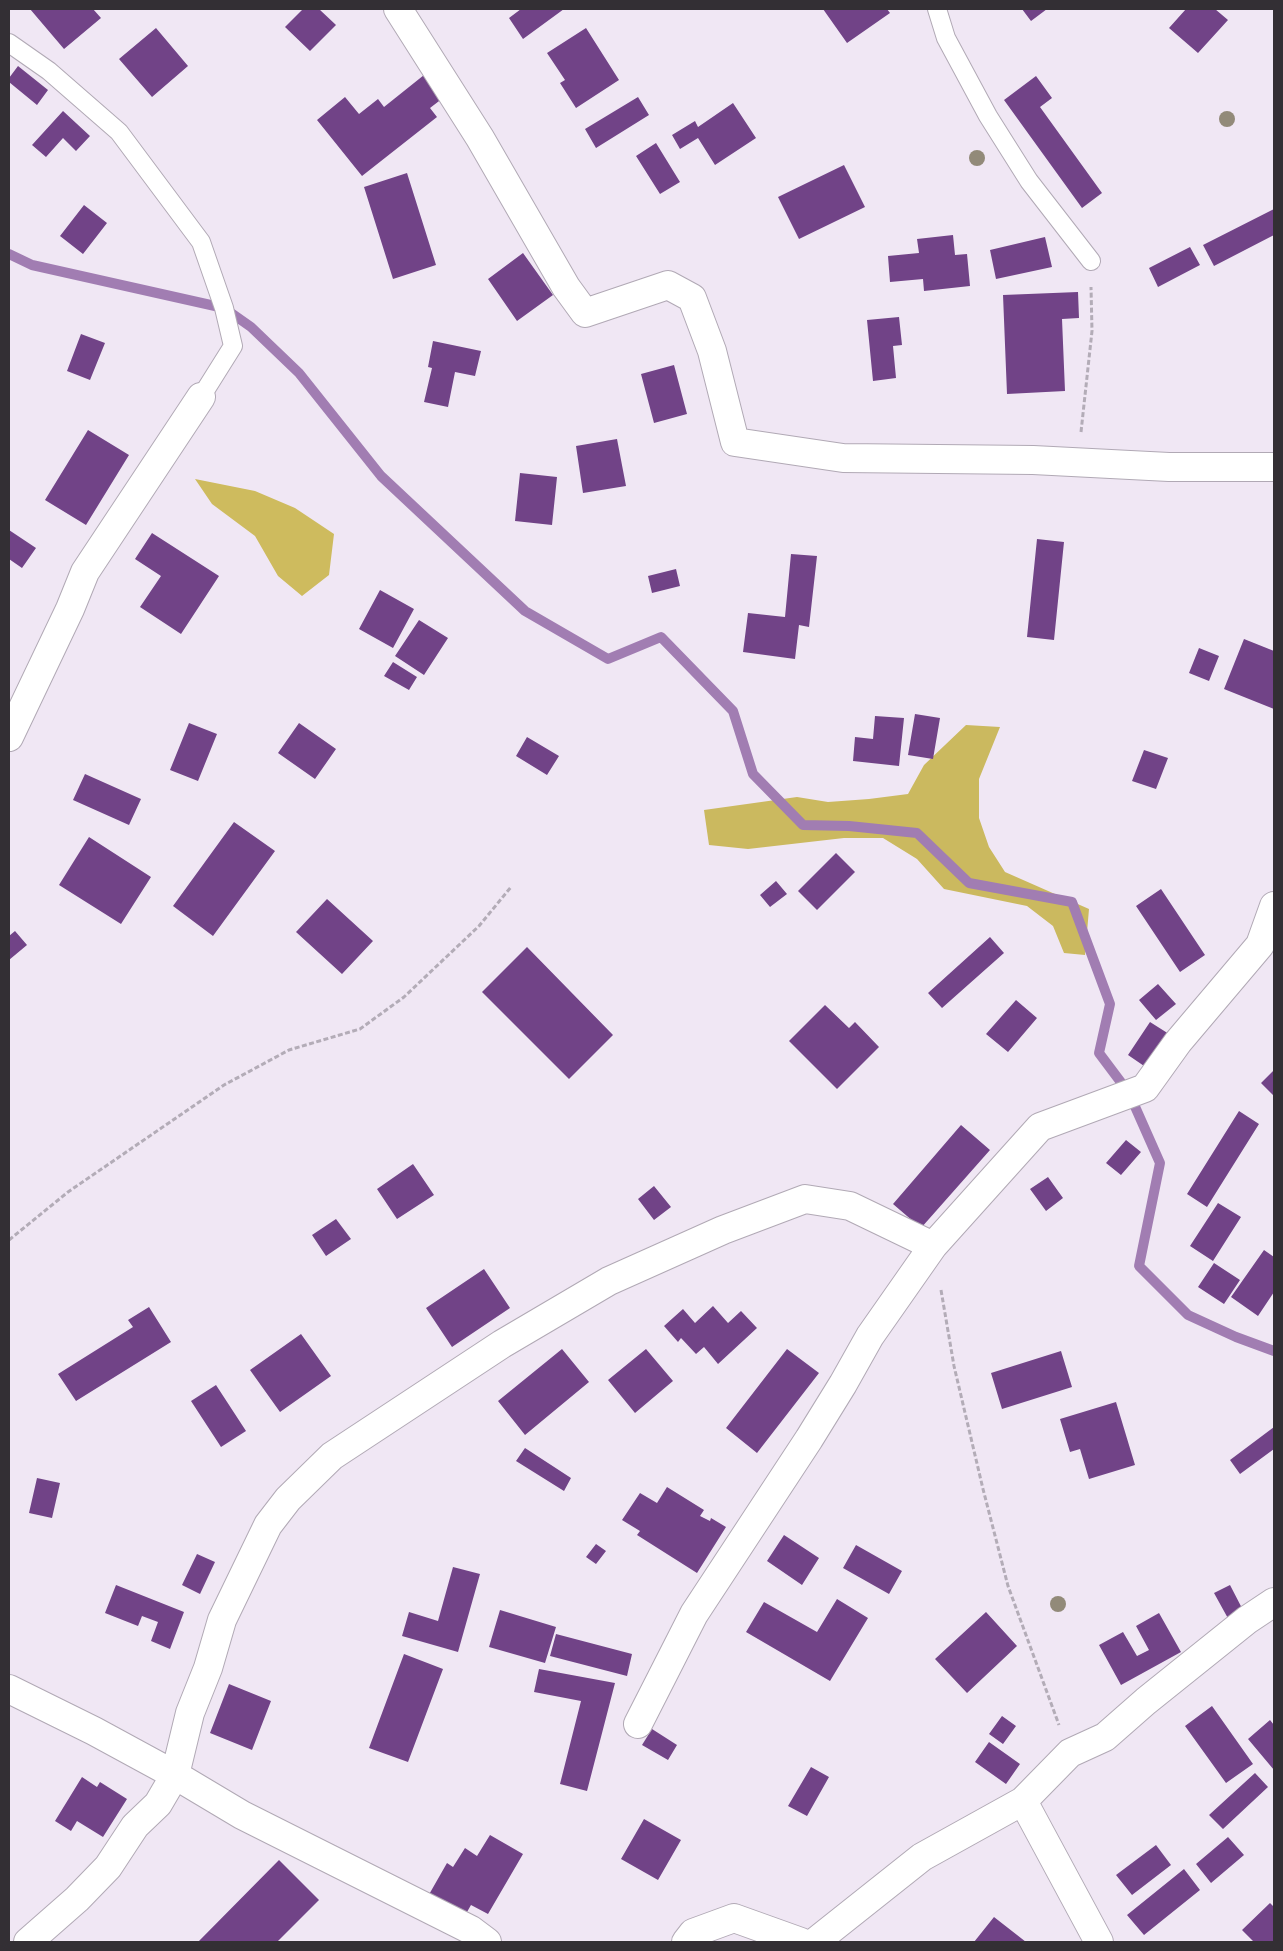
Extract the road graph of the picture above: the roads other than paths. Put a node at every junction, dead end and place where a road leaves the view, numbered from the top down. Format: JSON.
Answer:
{"nodes":[{"id":1,"x":398,"y":9,"type":"edge"},
{"id":2,"x":937,"y":9,"type":"edge"},
{"id":3,"x":9,"y":43,"type":"edge"},
{"id":4,"x":1091,"y":261,"type":"road end"},
{"id":5,"x":200,"y":397,"type":"joint"},
{"id":6,"x":1274,"y":467,"type":"edge"},
{"id":7,"x":9,"y":737,"type":"edge"},
{"id":8,"x":1274,"y":906,"type":"edge"},
{"id":9,"x":1267,"y":948,"type":"edge"},
{"id":10,"x":933,"y":1246,"type":"junction"},
{"id":11,"x":1274,"y":1602,"type":"edge"},
{"id":12,"x":9,"y":1690,"type":"edge"},
{"id":13,"x":638,"y":1724,"type":"dead end"},
{"id":14,"x":175,"y":1775,"type":"junction"},
{"id":15,"x":1023,"y":1801,"type":"junction"},
{"id":16,"x":28,"y":1942,"type":"edge"},
{"id":17,"x":487,"y":1942,"type":"edge"},
{"id":18,"x":686,"y":1942,"type":"edge"},
{"id":19,"x":801,"y":1942,"type":"edge"},
{"id":20,"x":815,"y":1942,"type":"edge"},
{"id":21,"x":1099,"y":1942,"type":"edge"}],
"edges":[{"from":1,"to":6,"type":"street"},
{"from":2,"to":4,"type":"lane"},
{"from":3,"to":5,"type":"lane"},
{"from":5,"to":7,"type":"street"},
{"from":8,"to":9,"type":"street"},
{"from":9,"to":10,"type":"street"},
{"from":10,"to":13,"type":"street"},
{"from":10,"to":14,"type":"street"},
{"from":11,"to":15,"type":"street"},
{"from":12,"to":14,"type":"street"},
{"from":14,"to":16,"type":"street"},
{"from":14,"to":17,"type":"street"},
{"from":15,"to":20,"type":"street"},
{"from":15,"to":21,"type":"street"},
{"from":18,"to":19,"type":"street"}]}
